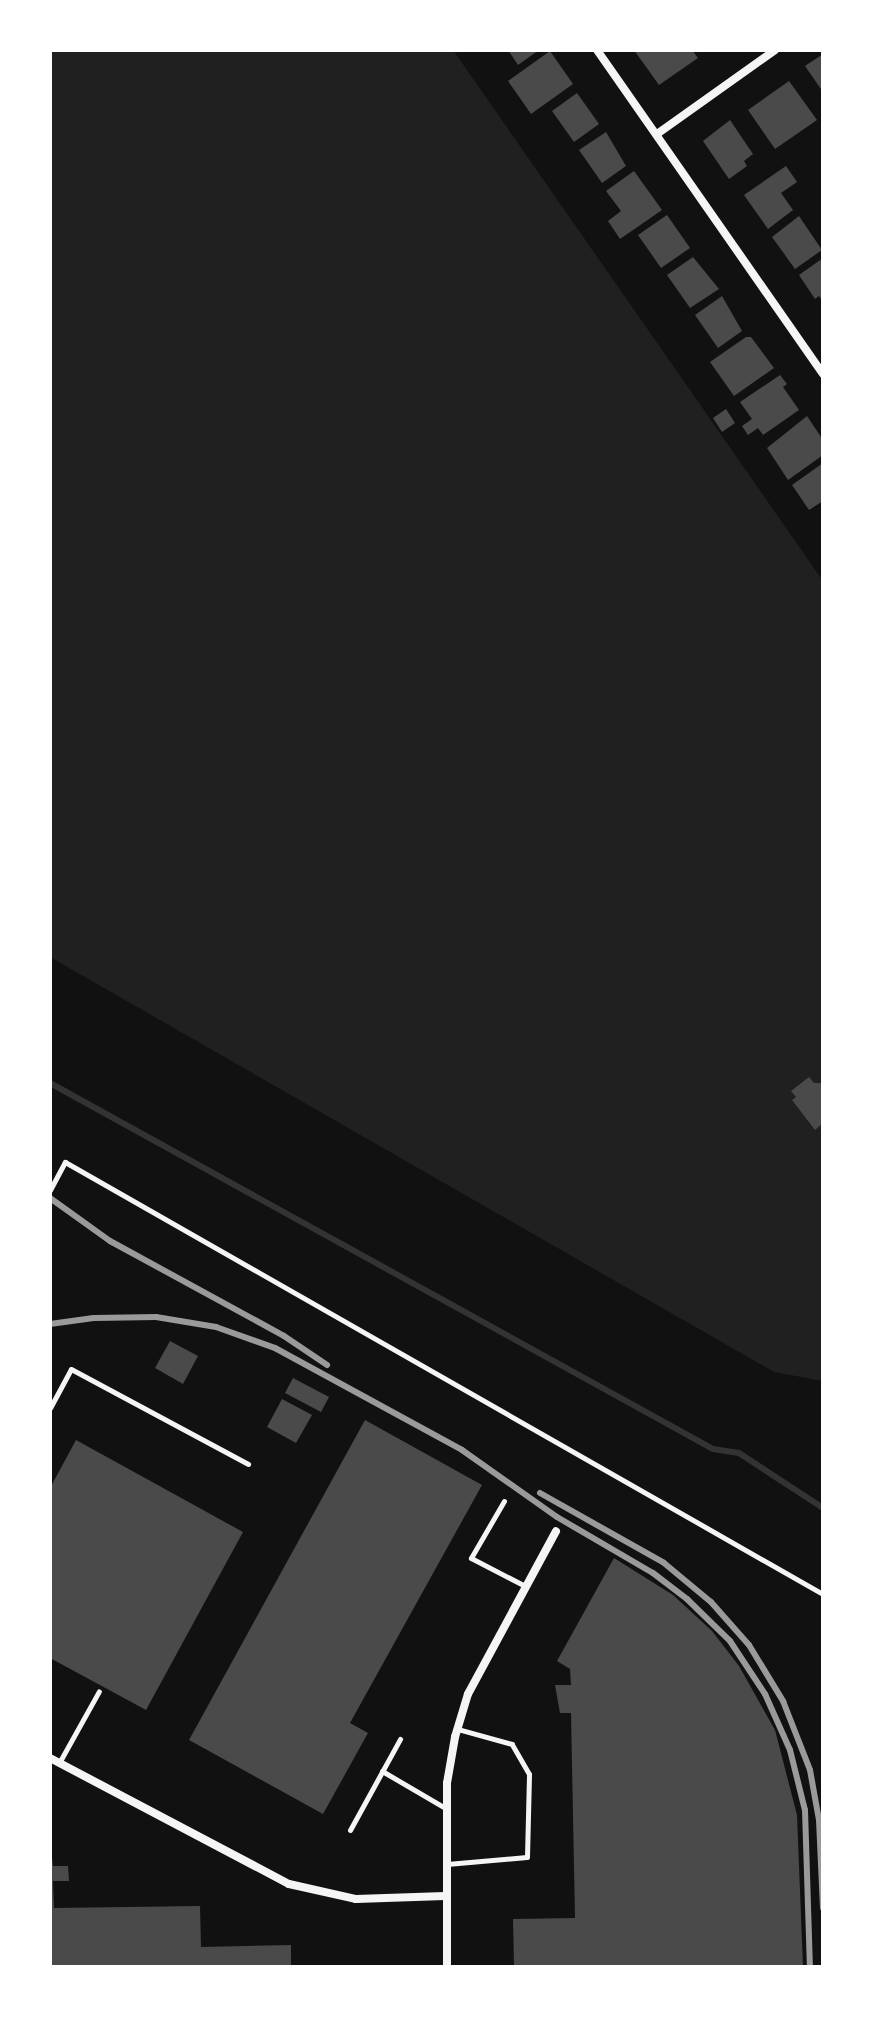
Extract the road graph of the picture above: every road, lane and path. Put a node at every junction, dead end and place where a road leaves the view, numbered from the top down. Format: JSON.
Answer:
{"nodes":[{"id":1,"x":597,"y":50,"type":"edge"},
{"id":2,"x":775,"y":50,"type":"edge"},
{"id":3,"x":657,"y":134,"type":"junction"},
{"id":4,"x":823,"y":374,"type":"edge"},
{"id":5,"x":50,"y":1190,"type":"edge"},
{"id":6,"x":50,"y":1408,"type":"edge"},
{"id":7,"x":248,"y":1464,"type":"dead end"},
{"id":8,"x":504,"y":1501,"type":"dead end"},
{"id":9,"x":556,"y":1531,"type":"dead end"},
{"id":10,"x":526,"y":1587,"type":"junction"},
{"id":11,"x":821,"y":1593,"type":"edge"},
{"id":12,"x":99,"y":1691,"type":"dead end"},
{"id":13,"x":457,"y":1729,"type":"junction"},
{"id":14,"x":400,"y":1739,"type":"dead end"},
{"id":15,"x":54,"y":1761,"type":"edge"},
{"id":16,"x":382,"y":1771,"type":"junction"},
{"id":17,"x":447,"y":1809,"type":"junction"},
{"id":18,"x":350,"y":1830,"type":"dead end"},
{"id":19,"x":446,"y":1864,"type":"junction"},
{"id":20,"x":445,"y":1896,"type":"junction"},
{"id":21,"x":447,"y":1967,"type":"edge"}],
"edges":[{"from":1,"to":3,"type":"street"},
{"from":2,"to":3,"type":"street"},
{"from":3,"to":4,"type":"street"},
{"from":5,"to":11,"type":"lane"},
{"from":6,"to":7,"type":"lane"},
{"from":8,"to":10,"type":"lane"},
{"from":9,"to":10,"type":"street"},
{"from":10,"to":13,"type":"street"},
{"from":12,"to":15,"type":"lane"},
{"from":13,"to":17,"type":"street"},
{"from":13,"to":19,"type":"lane"},
{"from":14,"to":16,"type":"lane"},
{"from":15,"to":20,"type":"street"},
{"from":16,"to":17,"type":"lane"},
{"from":16,"to":18,"type":"lane"},
{"from":17,"to":19,"type":"street"},
{"from":19,"to":20,"type":"street"},
{"from":20,"to":21,"type":"street"}]}
